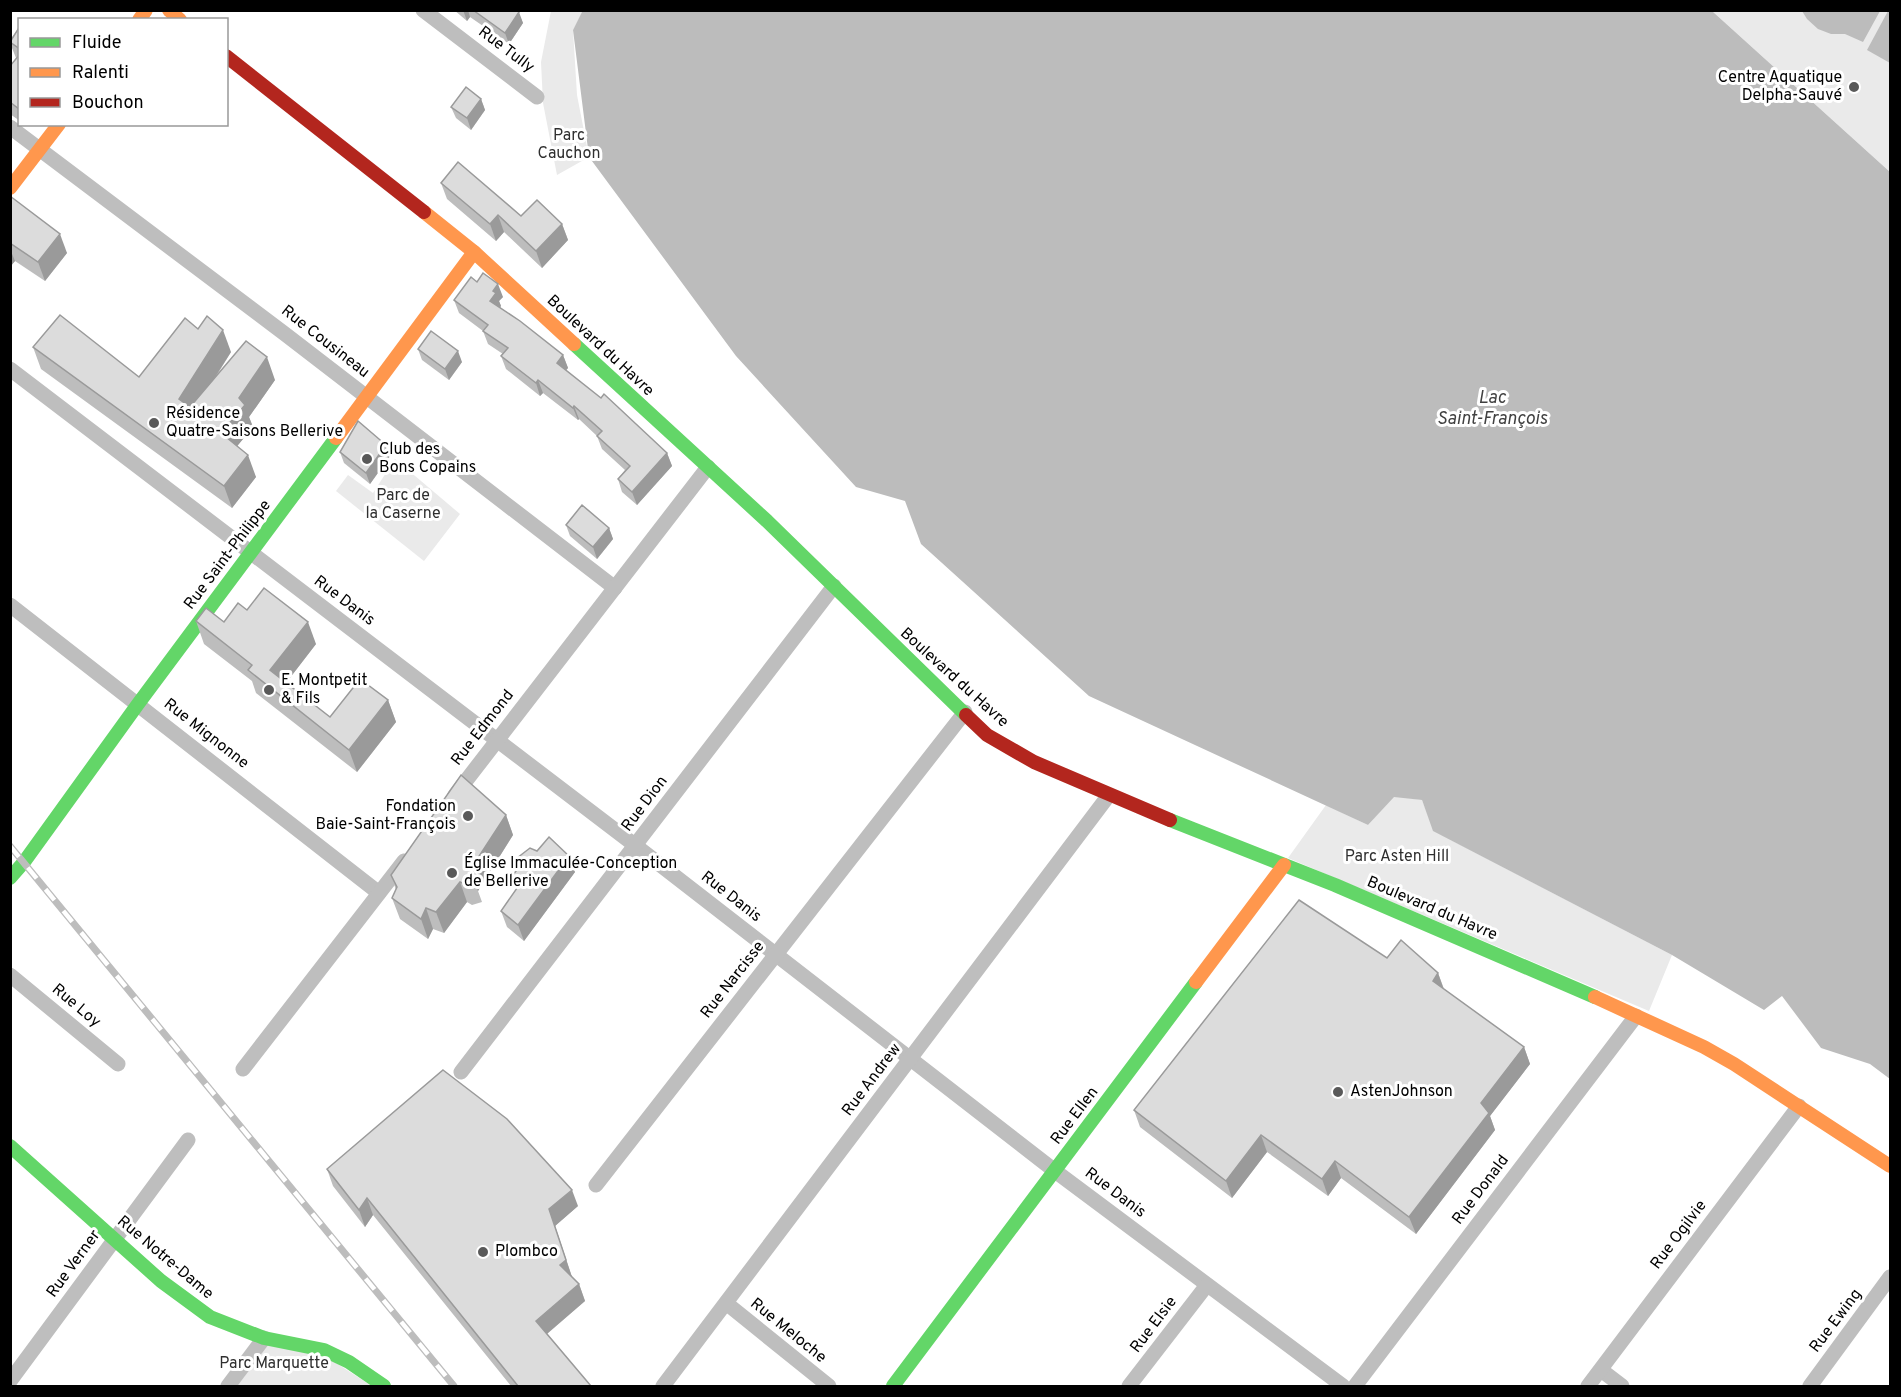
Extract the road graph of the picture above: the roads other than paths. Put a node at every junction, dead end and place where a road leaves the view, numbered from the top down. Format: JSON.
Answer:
{"nodes":[{"id":1,"x":423,"y":10,"type":"edge"},
{"id":2,"x":228,"y":58,"type":"edge"},
{"id":3,"x":537,"y":97,"type":"dead end"},
{"id":4,"x":57,"y":126,"type":"edge"},
{"id":5,"x":10,"y":127,"type":"edge"},
{"id":6,"x":40,"y":149,"type":"junction"},
{"id":7,"x":10,"y":188,"type":"edge"},
{"id":8,"x":474,"y":252,"type":"junction"},
{"id":9,"x":10,"y":369,"type":"edge"},
{"id":10,"x":367,"y":396,"type":"junction"},
{"id":11,"x":708,"y":467,"type":"junction"},
{"id":12,"x":251,"y":552,"type":"junction"},
{"id":13,"x":834,"y":586,"type":"junction"},
{"id":14,"x":615,"y":588,"type":"junction"},
{"id":15,"x":10,"y":605,"type":"edge"},
{"id":16,"x":138,"y":704,"type":"junction"},
{"id":17,"x":965,"y":712,"type":"junction"},
{"id":18,"x":497,"y":740,"type":"junction"},
{"id":19,"x":1109,"y":795,"type":"junction"},
{"id":20,"x":449,"y":803,"type":"edge"},
{"id":21,"x":636,"y":846,"type":"junction"},
{"id":22,"x":414,"y":848,"type":"edge"},
{"id":23,"x":1284,"y":865,"type":"junction"},
{"id":24,"x":10,"y":878,"type":"edge"},
{"id":25,"x":379,"y":893,"type":"junction"},
{"id":26,"x":776,"y":954,"type":"junction"},
{"id":27,"x":10,"y":975,"type":"edge"},
{"id":28,"x":1636,"y":1016,"type":"junction"},
{"id":29,"x":910,"y":1059,"type":"junction"},
{"id":30,"x":118,"y":1064,"type":"dead end"},
{"id":31,"x":243,"y":1069,"type":"dead end"},
{"id":32,"x":461,"y":1072,"type":"dead end"},
{"id":33,"x":1799,"y":1106,"type":"junction"},
{"id":34,"x":189,"y":1140,"type":"dead end"},
{"id":35,"x":10,"y":1146,"type":"edge"},
{"id":36,"x":1890,"y":1166,"type":"edge"},
{"id":37,"x":1055,"y":1171,"type":"junction"},
{"id":38,"x":596,"y":1185,"type":"dead end"},
{"id":39,"x":115,"y":1238,"type":"junction"},
{"id":40,"x":1890,"y":1277,"type":"edge"},
{"id":41,"x":1207,"y":1285,"type":"junction"},
{"id":42,"x":726,"y":1303,"type":"junction"},
{"id":43,"x":264,"y":1338,"type":"junction"},
{"id":44,"x":1601,"y":1370,"type":"junction"},
{"id":45,"x":10,"y":1381,"type":"edge"},
{"id":46,"x":228,"y":1386,"type":"edge"},
{"id":47,"x":384,"y":1386,"type":"edge"},
{"id":48,"x":663,"y":1386,"type":"edge"},
{"id":49,"x":829,"y":1386,"type":"edge"},
{"id":50,"x":893,"y":1386,"type":"edge"},
{"id":51,"x":1129,"y":1386,"type":"edge"},
{"id":52,"x":1343,"y":1386,"type":"edge"},
{"id":53,"x":1355,"y":1386,"type":"edge"},
{"id":54,"x":1588,"y":1386,"type":"edge"},
{"id":55,"x":1622,"y":1386,"type":"edge"},
{"id":56,"x":1810,"y":1386,"type":"edge"}],
"edges":[{"from":1,"to":3,"type":"street","name":"Rue Tully"},
{"from":2,"to":8,"type":"street","name":"Boulevard du Havre"},
{"from":4,"to":6,"type":"street"},
{"from":5,"to":6,"type":"street","name":"Rue Cousineau"},
{"from":6,"to":7,"type":"street"},
{"from":6,"to":10,"type":"street","name":"Rue Cousineau"},
{"from":8,"to":10,"type":"street","name":"Rue Saint-Philippe"},
{"from":8,"to":11,"type":"street","name":"Boulevard du Havre"},
{"from":9,"to":12,"type":"street","name":"Rue Danis"},
{"from":10,"to":12,"type":"street","name":"Rue Saint-Philippe"},
{"from":10,"to":14,"type":"street","name":"Rue Cousineau"},
{"from":11,"to":13,"type":"street","name":"Boulevard du Havre"},
{"from":11,"to":14,"type":"street","name":"Rue Edmond"},
{"from":12,"to":16,"type":"street","name":"Rue Saint-Philippe"},
{"from":12,"to":18,"type":"street","name":"Rue Danis"},
{"from":13,"to":17,"type":"street","name":"Boulevard du Havre"},
{"from":13,"to":21,"type":"street","name":"Rue Dion"},
{"from":14,"to":18,"type":"street","name":"Rue Edmond"},
{"from":15,"to":16,"type":"street","name":"Rue Mignonne"},
{"from":16,"to":24,"type":"street","name":"Rue Saint-Philippe"},
{"from":16,"to":25,"type":"street","name":"Rue Mignonne"},
{"from":17,"to":19,"type":"street","name":"Boulevard du Havre"},
{"from":17,"to":26,"type":"street","name":"Rue Narcisse"},
{"from":18,"to":20,"type":"street","name":"Rue Edmond"},
{"from":18,"to":21,"type":"street","name":"Rue Danis"},
{"from":19,"to":23,"type":"street","name":"Boulevard du Havre"},
{"from":19,"to":29,"type":"street","name":"Rue Andrew"},
{"from":21,"to":26,"type":"street","name":"Rue Danis"},
{"from":21,"to":32,"type":"street","name":"Rue Dion"},
{"from":22,"to":25,"type":"street"},
{"from":23,"to":28,"type":"street","name":"Boulevard du Havre"},
{"from":23,"to":37,"type":"street","name":"Rue Ellen"},
{"from":25,"to":31,"type":"street"},
{"from":26,"to":29,"type":"street","name":"Rue Danis"},
{"from":26,"to":38,"type":"street","name":"Rue Narcisse"},
{"from":27,"to":30,"type":"street","name":"Rue Loy"},
{"from":28,"to":33,"type":"street","name":"Boulevard du Havre"},
{"from":28,"to":53,"type":"street","name":"Rue Donald"},
{"from":29,"to":37,"type":"street","name":"Rue Danis"},
{"from":29,"to":42,"type":"street","name":"Rue Andrew"},
{"from":33,"to":36,"type":"street","name":"Boulevard du Havre"},
{"from":33,"to":44,"type":"street","name":"Rue Ogilvie"},
{"from":34,"to":39,"type":"street","name":"Rue Verner"},
{"from":35,"to":39,"type":"street","name":"Rue Notre-Dame"},
{"from":37,"to":41,"type":"street","name":"Rue Danis"},
{"from":37,"to":50,"type":"street","name":"Rue Ellen"},
{"from":39,"to":43,"type":"street","name":"Rue Notre-Dame"},
{"from":39,"to":45,"type":"street","name":"Rue Verner"},
{"from":40,"to":56,"type":"street","name":"Rue Ewing"},
{"from":41,"to":51,"type":"street","name":"Rue Elsie"},
{"from":41,"to":52,"type":"street","name":"Rue Danis"},
{"from":42,"to":48,"type":"street","name":"Rue Andrew"},
{"from":42,"to":49,"type":"street","name":"Rue Meloche"},
{"from":43,"to":46,"type":"street"},
{"from":43,"to":47,"type":"street","name":"Rue Notre-Dame"},
{"from":44,"to":54,"type":"street","name":"Rue Ogilvie"},
{"from":44,"to":55,"type":"street"}]}
